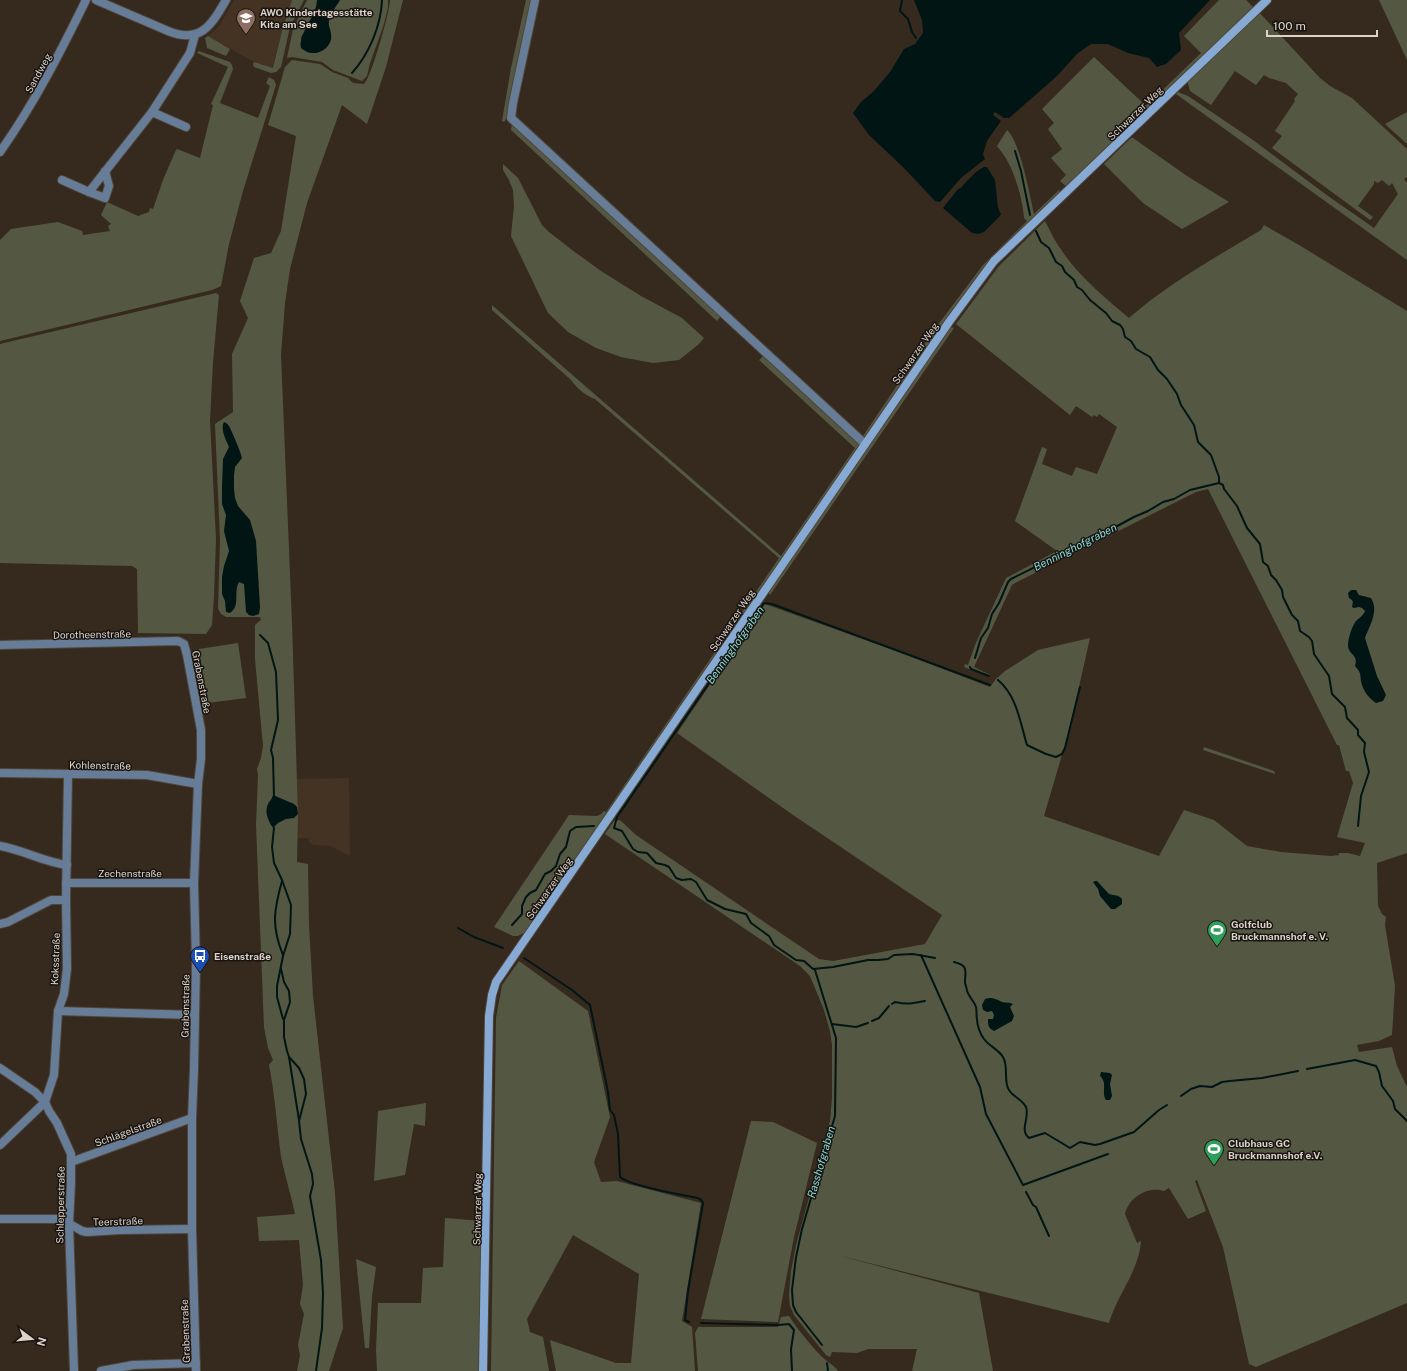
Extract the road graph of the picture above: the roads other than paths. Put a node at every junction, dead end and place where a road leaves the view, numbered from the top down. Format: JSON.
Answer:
{"nodes":[{"id":1,"x":86,"y":0,"type":"edge"},
{"id":2,"x":96,"y":0,"type":"edge"},
{"id":3,"x":226,"y":0,"type":"edge"},
{"id":4,"x":535,"y":0,"type":"edge"},
{"id":5,"x":1267,"y":0,"type":"edge"},
{"id":6,"x":195,"y":35,"type":"junction"},
{"id":7,"x":152,"y":112,"type":"junction"},
{"id":8,"x":186,"y":127,"type":"dead end"},
{"id":9,"x":2,"y":147,"type":"edge"},
{"id":10,"x":105,"y":171,"type":"junction"},
{"id":11,"x":62,"y":180,"type":"dead end"},
{"id":12,"x":89,"y":192,"type":"junction"},
{"id":13,"x":865,"y":444,"type":"junction"},
{"id":14,"x":184,"y":644,"type":"joint"},
{"id":15,"x":0,"y":645,"type":"edge"},
{"id":16,"x":0,"y":773,"type":"edge"},
{"id":17,"x":68,"y":774,"type":"junction"},
{"id":18,"x":198,"y":784,"type":"junction"},
{"id":19,"x":0,"y":846,"type":"edge"},
{"id":20,"x":67,"y":865,"type":"junction"},
{"id":21,"x":66,"y":883,"type":"junction"},
{"id":22,"x":194,"y":883,"type":"junction"},
{"id":23,"x":66,"y":900,"type":"junction"},
{"id":24,"x":0,"y":924,"type":"edge"},
{"id":25,"x":58,"y":1011,"type":"junction"},
{"id":26,"x":195,"y":1015,"type":"junction"},
{"id":27,"x":0,"y":1068,"type":"edge"},
{"id":28,"x":45,"y":1102,"type":"junction"},
{"id":29,"x":192,"y":1118,"type":"junction"},
{"id":30,"x":0,"y":1145,"type":"edge"},
{"id":31,"x":71,"y":1162,"type":"junction"},
{"id":32,"x":0,"y":1219,"type":"edge"},
{"id":33,"x":69,"y":1224,"type":"junction"},
{"id":34,"x":192,"y":1230,"type":"junction"},
{"id":35,"x":196,"y":1367,"type":"edge"},
{"id":36,"x":74,"y":1371,"type":"edge"},
{"id":37,"x":101,"y":1371,"type":"edge"},
{"id":38,"x":483,"y":1371,"type":"edge"}],
"edges":[{"from":1,"to":9,"type":"street","name":"Sandweg"},
{"from":2,"to":6,"type":"street"},
{"from":3,"to":6,"type":"street"},
{"from":4,"to":13,"type":"street"},
{"from":5,"to":13,"type":"street","name":"Schwarzer Weg"},
{"from":6,"to":7,"type":"street"},
{"from":7,"to":8,"type":"street"},
{"from":7,"to":10,"type":"street"},
{"from":10,"to":12,"type":"street"},
{"from":10,"to":12,"type":"street"},
{"from":11,"to":12,"type":"street"},
{"from":13,"to":38,"type":"street","name":"Schwarzer Weg"},
{"from":14,"to":15,"type":"street","name":"Dorotheenstraße"},
{"from":14,"to":18,"type":"street","name":"Grabenstraße"},
{"from":16,"to":17,"type":"street","name":"Kohlenstraße"},
{"from":17,"to":18,"type":"street","name":"Kohlenstraße"},
{"from":17,"to":20,"type":"street","name":"Koksstraße"},
{"from":18,"to":22,"type":"street","name":"Grabenstraße"},
{"from":19,"to":20,"type":"street"},
{"from":20,"to":21,"type":"street","name":"Koksstraße"},
{"from":21,"to":22,"type":"street","name":"Zechenstraße"},
{"from":21,"to":23,"type":"street","name":"Koksstraße"},
{"from":22,"to":26,"type":"street","name":"Grabenstraße"},
{"from":23,"to":24,"type":"street"},
{"from":23,"to":25,"type":"street","name":"Koksstraße"},
{"from":25,"to":26,"type":"street"},
{"from":25,"to":28,"type":"street","name":"Koksstraße"},
{"from":26,"to":29,"type":"street","name":"Grabenstraße"},
{"from":27,"to":28,"type":"street","name":"Schlepperstraße"},
{"from":28,"to":30,"type":"street","name":"Koksstraße"},
{"from":28,"to":31,"type":"street","name":"Schlepperstraße"},
{"from":29,"to":31,"type":"street","name":"Schlägelstraße"},
{"from":29,"to":34,"type":"street","name":"Grabenstraße"},
{"from":31,"to":33,"type":"street","name":"Schlepperstraße"},
{"from":32,"to":33,"type":"street","name":"Teerstraße"},
{"from":33,"to":34,"type":"street","name":"Teerstraße"},
{"from":33,"to":36,"type":"street","name":"Schlepperstraße"},
{"from":34,"to":35,"type":"street","name":"Grabenstraße"},
{"from":35,"to":37,"type":"street"}]}
